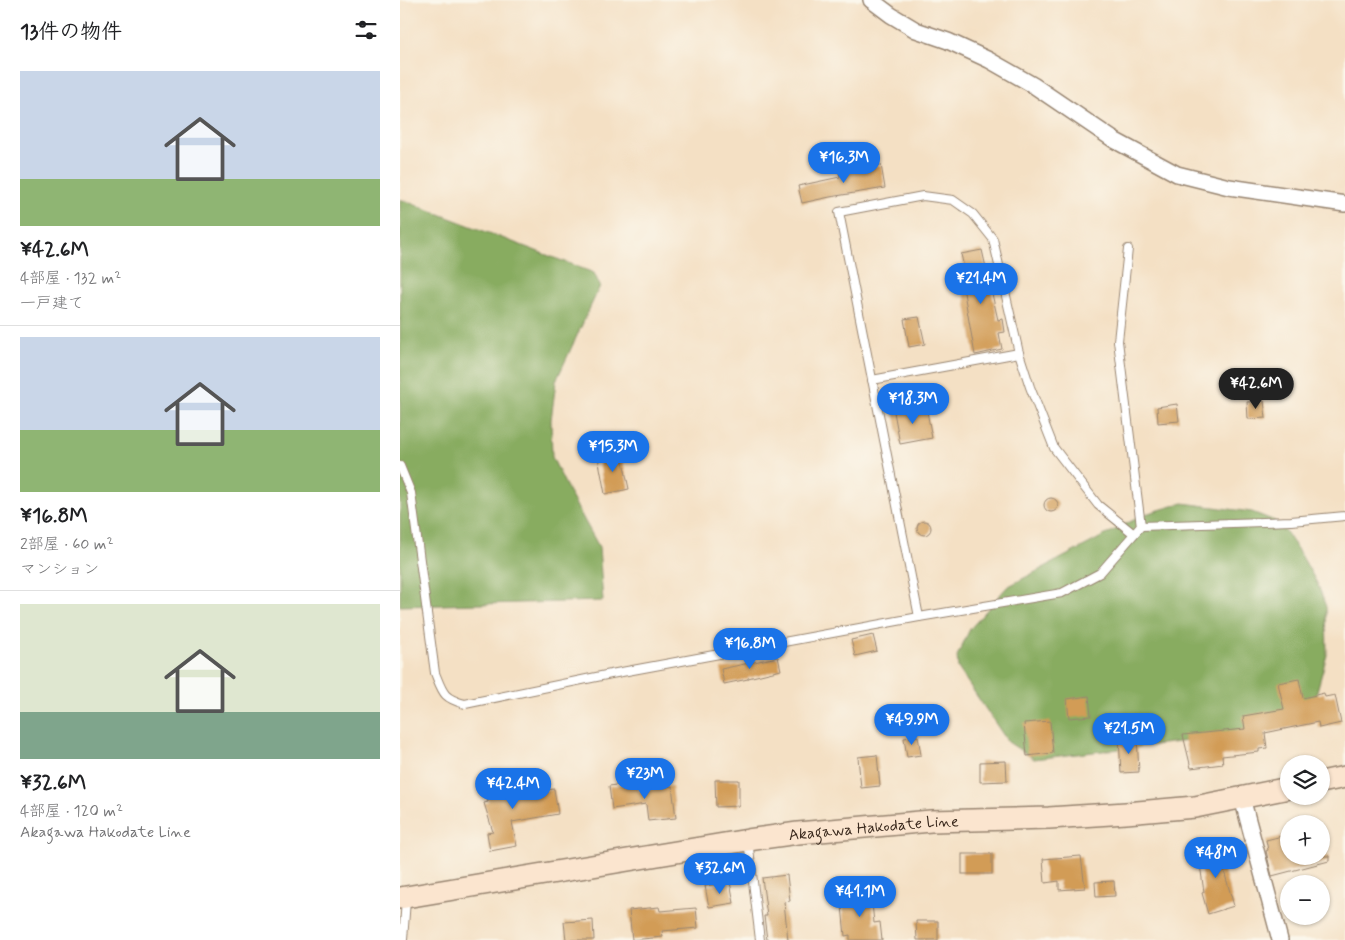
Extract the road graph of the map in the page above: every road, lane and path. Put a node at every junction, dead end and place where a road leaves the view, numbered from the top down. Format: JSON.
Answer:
{"nodes":[{"id":1,"x":870,"y":0,"type":"edge"},
{"id":2,"x":1345,"y":204,"type":"edge"},
{"id":3,"x":1128,"y":249,"type":"dead end"},
{"id":4,"x":1019,"y":353,"type":"junction"},
{"id":5,"x":872,"y":380,"type":"junction"},
{"id":6,"x":400,"y":466,"type":"edge"},
{"id":7,"x":1345,"y":516,"type":"edge"},
{"id":8,"x":1141,"y":526,"type":"junction"},
{"id":9,"x":1134,"y":534,"type":"junction"},
{"id":10,"x":919,"y":617,"type":"junction"},
{"id":11,"x":1345,"y":777,"type":"edge"},
{"id":12,"x":1330,"y":780,"type":"edge"},
{"id":13,"x":1280,"y":790,"type":"edge"},
{"id":14,"x":1242,"y":798,"type":"junction"},
{"id":15,"x":748,"y":840,"type":"junction"},
{"id":16,"x":403,"y":898,"type":"edge"},
{"id":17,"x":403,"y":940,"type":"edge"},
{"id":18,"x":760,"y":940,"type":"edge"},
{"id":19,"x":1280,"y":940,"type":"edge"}],
"edges":[{"from":1,"to":2,"type":"street"},
{"from":3,"to":8,"type":"lane"},
{"from":4,"to":5,"type":"lane"},
{"from":4,"to":5,"type":"lane"},
{"from":4,"to":9,"type":"lane"},
{"from":5,"to":10,"type":"lane"},
{"from":6,"to":10,"type":"lane"},
{"from":7,"to":8,"type":"lane"},
{"from":8,"to":9,"type":"lane"},
{"from":9,"to":10,"type":"lane"},
{"from":11,"to":12,"type":"main road"},
{"from":13,"to":14,"type":"main road","name":"Akagawa Hakodate Line"},
{"from":14,"to":15,"type":"main road","name":"Akagawa Hakodate Line"},
{"from":14,"to":19,"type":"street"},
{"from":15,"to":16,"type":"main road","name":"Akagawa Hakodate Line"},
{"from":15,"to":18,"type":"lane"},
{"from":16,"to":17,"type":"lane"}]}
